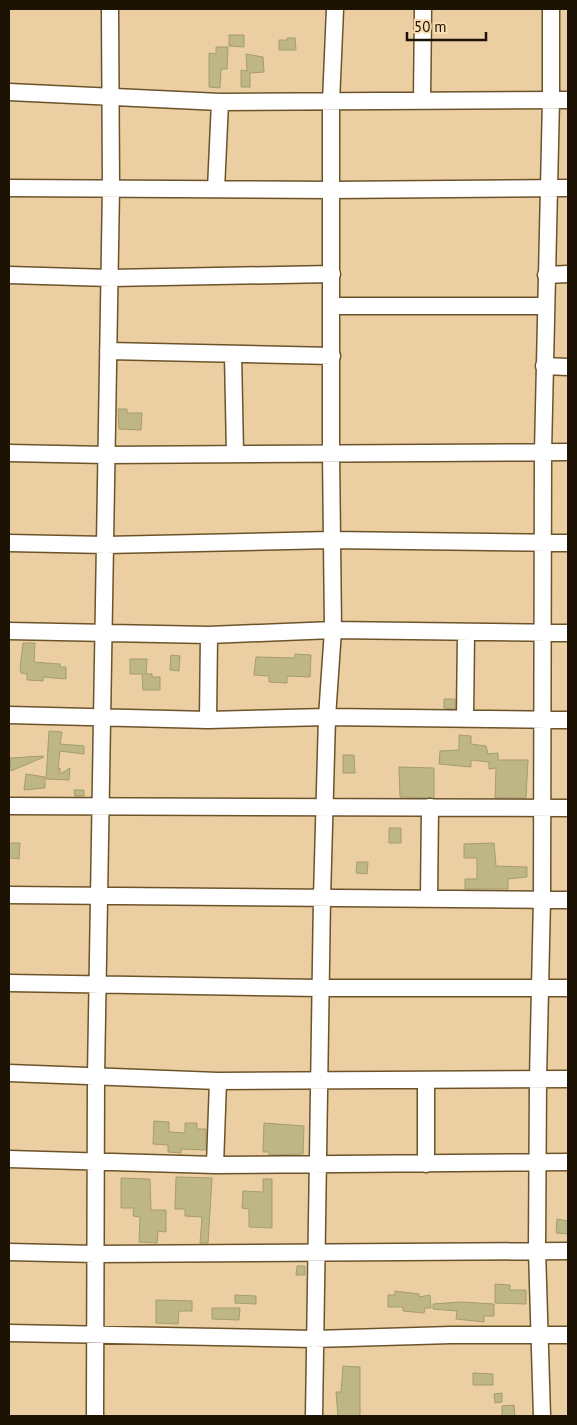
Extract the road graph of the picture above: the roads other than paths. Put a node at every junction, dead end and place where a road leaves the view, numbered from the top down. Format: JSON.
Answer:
{"nodes":[{"id":1,"x":110,"y":9,"type":"edge"},
{"id":2,"x":335,"y":9,"type":"edge"},
{"id":3,"x":423,"y":9,"type":"edge"},
{"id":4,"x":551,"y":9,"type":"edge"},
{"id":5,"x":9,"y":92,"type":"edge"},
{"id":6,"x":110,"y":98,"type":"junction"},
{"id":7,"x":422,"y":100,"type":"junction"},
{"id":8,"x":551,"y":100,"type":"junction"},
{"id":9,"x":568,"y":100,"type":"edge"},
{"id":10,"x":220,"y":102,"type":"junction"},
{"id":11,"x":331,"y":102,"type":"junction"},
{"id":12,"x":9,"y":188,"type":"edge"},
{"id":13,"x":111,"y":188,"type":"junction"},
{"id":14,"x":548,"y":188,"type":"junction"},
{"id":15,"x":568,"y":188,"type":"edge"},
{"id":16,"x":216,"y":189,"type":"junction"},
{"id":17,"x":331,"y":190,"type":"junction"},
{"id":18,"x":332,"y":274,"type":"junction"},
{"id":19,"x":568,"y":274,"type":"edge"},
{"id":20,"x":9,"y":275,"type":"edge"},
{"id":21,"x":546,"y":275,"type":"junction"},
{"id":22,"x":110,"y":278,"type":"junction"},
{"id":23,"x":332,"y":306,"type":"junction"},
{"id":24,"x":545,"y":306,"type":"junction"},
{"id":25,"x":108,"y":352,"type":"junction"},
{"id":26,"x":233,"y":354,"type":"junction"},
{"id":27,"x":332,"y":356,"type":"junction"},
{"id":28,"x":544,"y":366,"type":"junction"},
{"id":29,"x":568,"y":366,"type":"edge"},
{"id":30,"x":330,"y":452,"type":"junction"},
{"id":31,"x":543,"y":452,"type":"junction"},
{"id":32,"x":568,"y":452,"type":"edge"},
{"id":33,"x":9,"y":453,"type":"edge"},
{"id":34,"x":235,"y":454,"type":"junction"},
{"id":35,"x":106,"y":455,"type":"junction"},
{"id":36,"x":331,"y":540,"type":"junction"},
{"id":37,"x":9,"y":543,"type":"edge"},
{"id":38,"x":542,"y":543,"type":"junction"},
{"id":39,"x":568,"y":543,"type":"edge"},
{"id":40,"x":106,"y":545,"type":"junction"},
{"id":41,"x":333,"y":630,"type":"junction"},
{"id":42,"x":9,"y":631,"type":"edge"},
{"id":43,"x":466,"y":632,"type":"junction"},
{"id":44,"x":104,"y":634,"type":"junction"},
{"id":45,"x":543,"y":634,"type":"junction"},
{"id":46,"x":568,"y":634,"type":"edge"},
{"id":47,"x":209,"y":635,"type":"junction"},
{"id":48,"x":9,"y":715,"type":"edge"},
{"id":49,"x":327,"y":717,"type":"junction"},
{"id":50,"x":465,"y":717,"type":"junction"},
{"id":51,"x":101,"y":718,"type":"junction"},
{"id":52,"x":208,"y":720,"type":"junction"},
{"id":53,"x":542,"y":720,"type":"junction"},
{"id":54,"x":568,"y":720,"type":"edge"},
{"id":55,"x":9,"y":806,"type":"edge"},
{"id":56,"x":324,"y":806,"type":"junction"},
{"id":57,"x":99,"y":807,"type":"junction"},
{"id":58,"x":430,"y":808,"type":"junction"},
{"id":59,"x":542,"y":808,"type":"junction"},
{"id":60,"x":568,"y":808,"type":"edge"},
{"id":61,"x":9,"y":895,"type":"edge"},
{"id":62,"x":100,"y":897,"type":"junction"},
{"id":63,"x":322,"y":898,"type":"junction"},
{"id":64,"x":429,"y":899,"type":"junction"},
{"id":65,"x":542,"y":899,"type":"junction"},
{"id":66,"x":568,"y":900,"type":"edge"},
{"id":67,"x":9,"y":984,"type":"edge"},
{"id":68,"x":98,"y":984,"type":"junction"},
{"id":69,"x":320,"y":988,"type":"junction"},
{"id":70,"x":541,"y":988,"type":"junction"},
{"id":71,"x":568,"y":988,"type":"edge"},
{"id":72,"x":9,"y":1073,"type":"edge"},
{"id":73,"x":96,"y":1076,"type":"junction"},
{"id":74,"x":538,"y":1079,"type":"junction"},
{"id":75,"x":568,"y":1079,"type":"edge"},
{"id":76,"x":426,"y":1080,"type":"junction"},
{"id":77,"x":218,"y":1081,"type":"junction"},
{"id":78,"x":320,"y":1082,"type":"junction"},
{"id":79,"x":9,"y":1158,"type":"edge"},
{"id":80,"x":96,"y":1162,"type":"junction"},
{"id":81,"x":539,"y":1162,"type":"junction"},
{"id":82,"x":568,"y":1162,"type":"edge"},
{"id":83,"x":426,"y":1164,"type":"junction"},
{"id":84,"x":215,"y":1165,"type":"junction"},
{"id":85,"x":318,"y":1165,"type":"junction"},
{"id":86,"x":537,"y":1250,"type":"junction"},
{"id":87,"x":568,"y":1251,"type":"edge"},
{"id":88,"x":9,"y":1252,"type":"edge"},
{"id":89,"x":316,"y":1253,"type":"junction"},
{"id":90,"x":96,"y":1254,"type":"junction"},
{"id":91,"x":9,"y":1333,"type":"edge"},
{"id":92,"x":94,"y":1334,"type":"junction"},
{"id":93,"x":539,"y":1335,"type":"junction"},
{"id":94,"x":568,"y":1336,"type":"edge"},
{"id":95,"x":314,"y":1339,"type":"junction"},
{"id":96,"x":95,"y":1416,"type":"edge"},
{"id":97,"x":314,"y":1416,"type":"edge"},
{"id":98,"x":542,"y":1416,"type":"edge"}],
"edges":[{"from":1,"to":6,"type":"street"},
{"from":2,"to":11,"type":"street"},
{"from":3,"to":7,"type":"street"},
{"from":4,"to":8,"type":"street"},
{"from":5,"to":6,"type":"street"},
{"from":6,"to":10,"type":"street"},
{"from":6,"to":13,"type":"street"},
{"from":7,"to":8,"type":"street"},
{"from":7,"to":11,"type":"street"},
{"from":8,"to":9,"type":"street"},
{"from":8,"to":14,"type":"street"},
{"from":10,"to":11,"type":"street"},
{"from":10,"to":16,"type":"street"},
{"from":11,"to":17,"type":"street"},
{"from":12,"to":13,"type":"street"},
{"from":13,"to":16,"type":"street"},
{"from":13,"to":22,"type":"street"},
{"from":14,"to":15,"type":"street"},
{"from":14,"to":17,"type":"street"},
{"from":14,"to":21,"type":"street"},
{"from":16,"to":17,"type":"street"},
{"from":17,"to":18,"type":"street"},
{"from":18,"to":22,"type":"street"},
{"from":18,"to":23,"type":"street"},
{"from":19,"to":21,"type":"street"},
{"from":20,"to":22,"type":"street"},
{"from":21,"to":24,"type":"street"},
{"from":22,"to":25,"type":"street"},
{"from":23,"to":24,"type":"street"},
{"from":23,"to":27,"type":"street"},
{"from":24,"to":28,"type":"street"},
{"from":25,"to":26,"type":"street"},
{"from":25,"to":35,"type":"street"},
{"from":26,"to":27,"type":"street"},
{"from":26,"to":34,"type":"street"},
{"from":27,"to":30,"type":"street"},
{"from":28,"to":29,"type":"street"},
{"from":28,"to":31,"type":"street"},
{"from":30,"to":31,"type":"street"},
{"from":30,"to":34,"type":"street"},
{"from":30,"to":36,"type":"street"},
{"from":31,"to":32,"type":"street"},
{"from":31,"to":38,"type":"street"},
{"from":33,"to":35,"type":"street"},
{"from":34,"to":35,"type":"street"},
{"from":35,"to":40,"type":"street"},
{"from":36,"to":38,"type":"street"},
{"from":36,"to":40,"type":"street"},
{"from":36,"to":41,"type":"street"},
{"from":37,"to":40,"type":"street"},
{"from":38,"to":39,"type":"street"},
{"from":38,"to":45,"type":"street"},
{"from":40,"to":44,"type":"street"},
{"from":41,"to":43,"type":"street"},
{"from":41,"to":47,"type":"street"},
{"from":41,"to":49,"type":"street"},
{"from":42,"to":44,"type":"street"},
{"from":43,"to":45,"type":"street"},
{"from":43,"to":50,"type":"street"},
{"from":44,"to":47,"type":"street"},
{"from":44,"to":51,"type":"street"},
{"from":45,"to":46,"type":"street"},
{"from":45,"to":53,"type":"street"},
{"from":47,"to":52,"type":"street"},
{"from":48,"to":51,"type":"street"},
{"from":49,"to":50,"type":"street"},
{"from":49,"to":52,"type":"street"},
{"from":49,"to":56,"type":"street"},
{"from":50,"to":53,"type":"street"},
{"from":51,"to":52,"type":"street"},
{"from":51,"to":57,"type":"street"},
{"from":53,"to":54,"type":"street"},
{"from":53,"to":59,"type":"street"},
{"from":55,"to":57,"type":"street"},
{"from":56,"to":57,"type":"street"},
{"from":56,"to":58,"type":"street"},
{"from":56,"to":63,"type":"street"},
{"from":57,"to":62,"type":"street"},
{"from":58,"to":59,"type":"street"},
{"from":58,"to":64,"type":"street"},
{"from":59,"to":60,"type":"street"},
{"from":59,"to":65,"type":"street"},
{"from":61,"to":62,"type":"street"},
{"from":62,"to":63,"type":"street"},
{"from":62,"to":68,"type":"street"},
{"from":63,"to":64,"type":"street"},
{"from":63,"to":69,"type":"street"},
{"from":64,"to":65,"type":"street"},
{"from":65,"to":66,"type":"street"},
{"from":65,"to":70,"type":"street"},
{"from":67,"to":68,"type":"street"},
{"from":68,"to":69,"type":"street"},
{"from":68,"to":73,"type":"street"},
{"from":69,"to":70,"type":"street"},
{"from":69,"to":78,"type":"street"},
{"from":70,"to":71,"type":"street"},
{"from":70,"to":74,"type":"street"},
{"from":72,"to":73,"type":"street"},
{"from":73,"to":77,"type":"street"},
{"from":73,"to":80,"type":"street"},
{"from":74,"to":75,"type":"street"},
{"from":74,"to":76,"type":"street"},
{"from":74,"to":81,"type":"street"},
{"from":76,"to":78,"type":"street"},
{"from":76,"to":83,"type":"street"},
{"from":77,"to":78,"type":"street"},
{"from":77,"to":84,"type":"street"},
{"from":78,"to":85,"type":"street"},
{"from":79,"to":80,"type":"street"},
{"from":80,"to":84,"type":"street"},
{"from":80,"to":90,"type":"street"},
{"from":81,"to":82,"type":"street"},
{"from":81,"to":83,"type":"street"},
{"from":81,"to":86,"type":"street"},
{"from":83,"to":85,"type":"street"},
{"from":84,"to":85,"type":"street"},
{"from":85,"to":89,"type":"street"},
{"from":86,"to":87,"type":"street"},
{"from":86,"to":89,"type":"street"},
{"from":86,"to":93,"type":"street"},
{"from":88,"to":90,"type":"street"},
{"from":89,"to":90,"type":"street"},
{"from":89,"to":95,"type":"street"},
{"from":90,"to":92,"type":"street"},
{"from":91,"to":92,"type":"street"},
{"from":92,"to":95,"type":"street"},
{"from":92,"to":96,"type":"street"},
{"from":93,"to":94,"type":"street"},
{"from":93,"to":95,"type":"street"},
{"from":93,"to":98,"type":"street"},
{"from":95,"to":97,"type":"street"}]}
